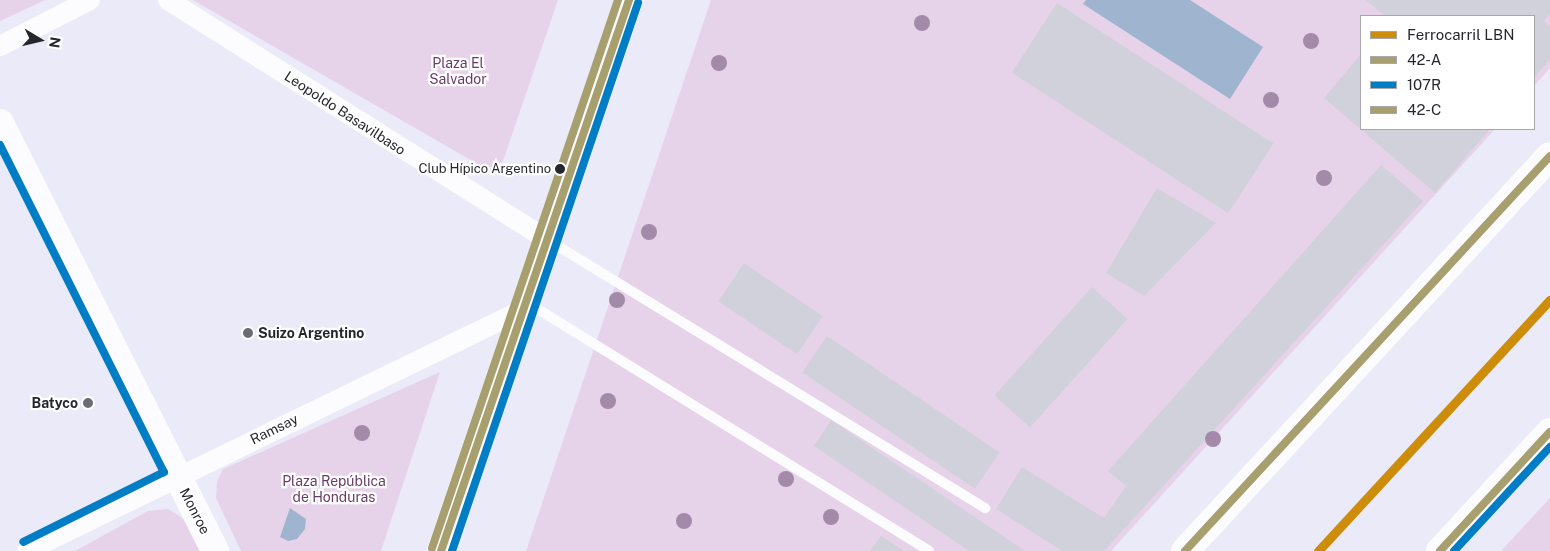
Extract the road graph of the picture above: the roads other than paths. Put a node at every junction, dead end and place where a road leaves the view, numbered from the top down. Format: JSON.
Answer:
{"nodes":[{"id":1,"x":90,"y":0,"type":"edge"},
{"id":2,"x":168,"y":0,"type":"edge"},
{"id":3,"x":629,"y":0,"type":"edge"},
{"id":4,"x":0,"y":46,"type":"edge"},
{"id":5,"x":0,"y":123,"type":"edge"},
{"id":6,"x":1550,"y":156,"type":"edge"},
{"id":7,"x":547,"y":240,"type":"junction"},
{"id":8,"x":524,"y":306,"type":"junction"},
{"id":9,"x":1550,"y":432,"type":"edge"},
{"id":10,"x":177,"y":476,"type":"junction"},
{"id":11,"x":985,"y":508,"type":"dead end"},
{"id":12,"x":27,"y":551,"type":"edge"},
{"id":13,"x":215,"y":551,"type":"edge"},
{"id":14,"x":441,"y":551,"type":"edge"},
{"id":15,"x":929,"y":551,"type":"edge"},
{"id":16,"x":1185,"y":551,"type":"edge"},
{"id":17,"x":1440,"y":551,"type":"edge"}],
"edges":[{"from":1,"to":4,"type":"street"},
{"from":2,"to":7,"type":"street","name":"Leopoldo Basavilbaso"},
{"from":3,"to":7,"type":"main road"},
{"from":5,"to":10,"type":"main road","name":"Monroe"},
{"from":6,"to":16,"type":"main road"},
{"from":7,"to":8,"type":"main road"},
{"from":7,"to":11,"type":"lane"},
{"from":8,"to":10,"type":"street","name":"Ramsay"},
{"from":8,"to":14,"type":"main road"},
{"from":8,"to":15,"type":"lane"},
{"from":9,"to":17,"type":"main road"},
{"from":10,"to":12,"type":"street","name":"Ramsay"},
{"from":10,"to":13,"type":"main road","name":"Monroe"}]}
